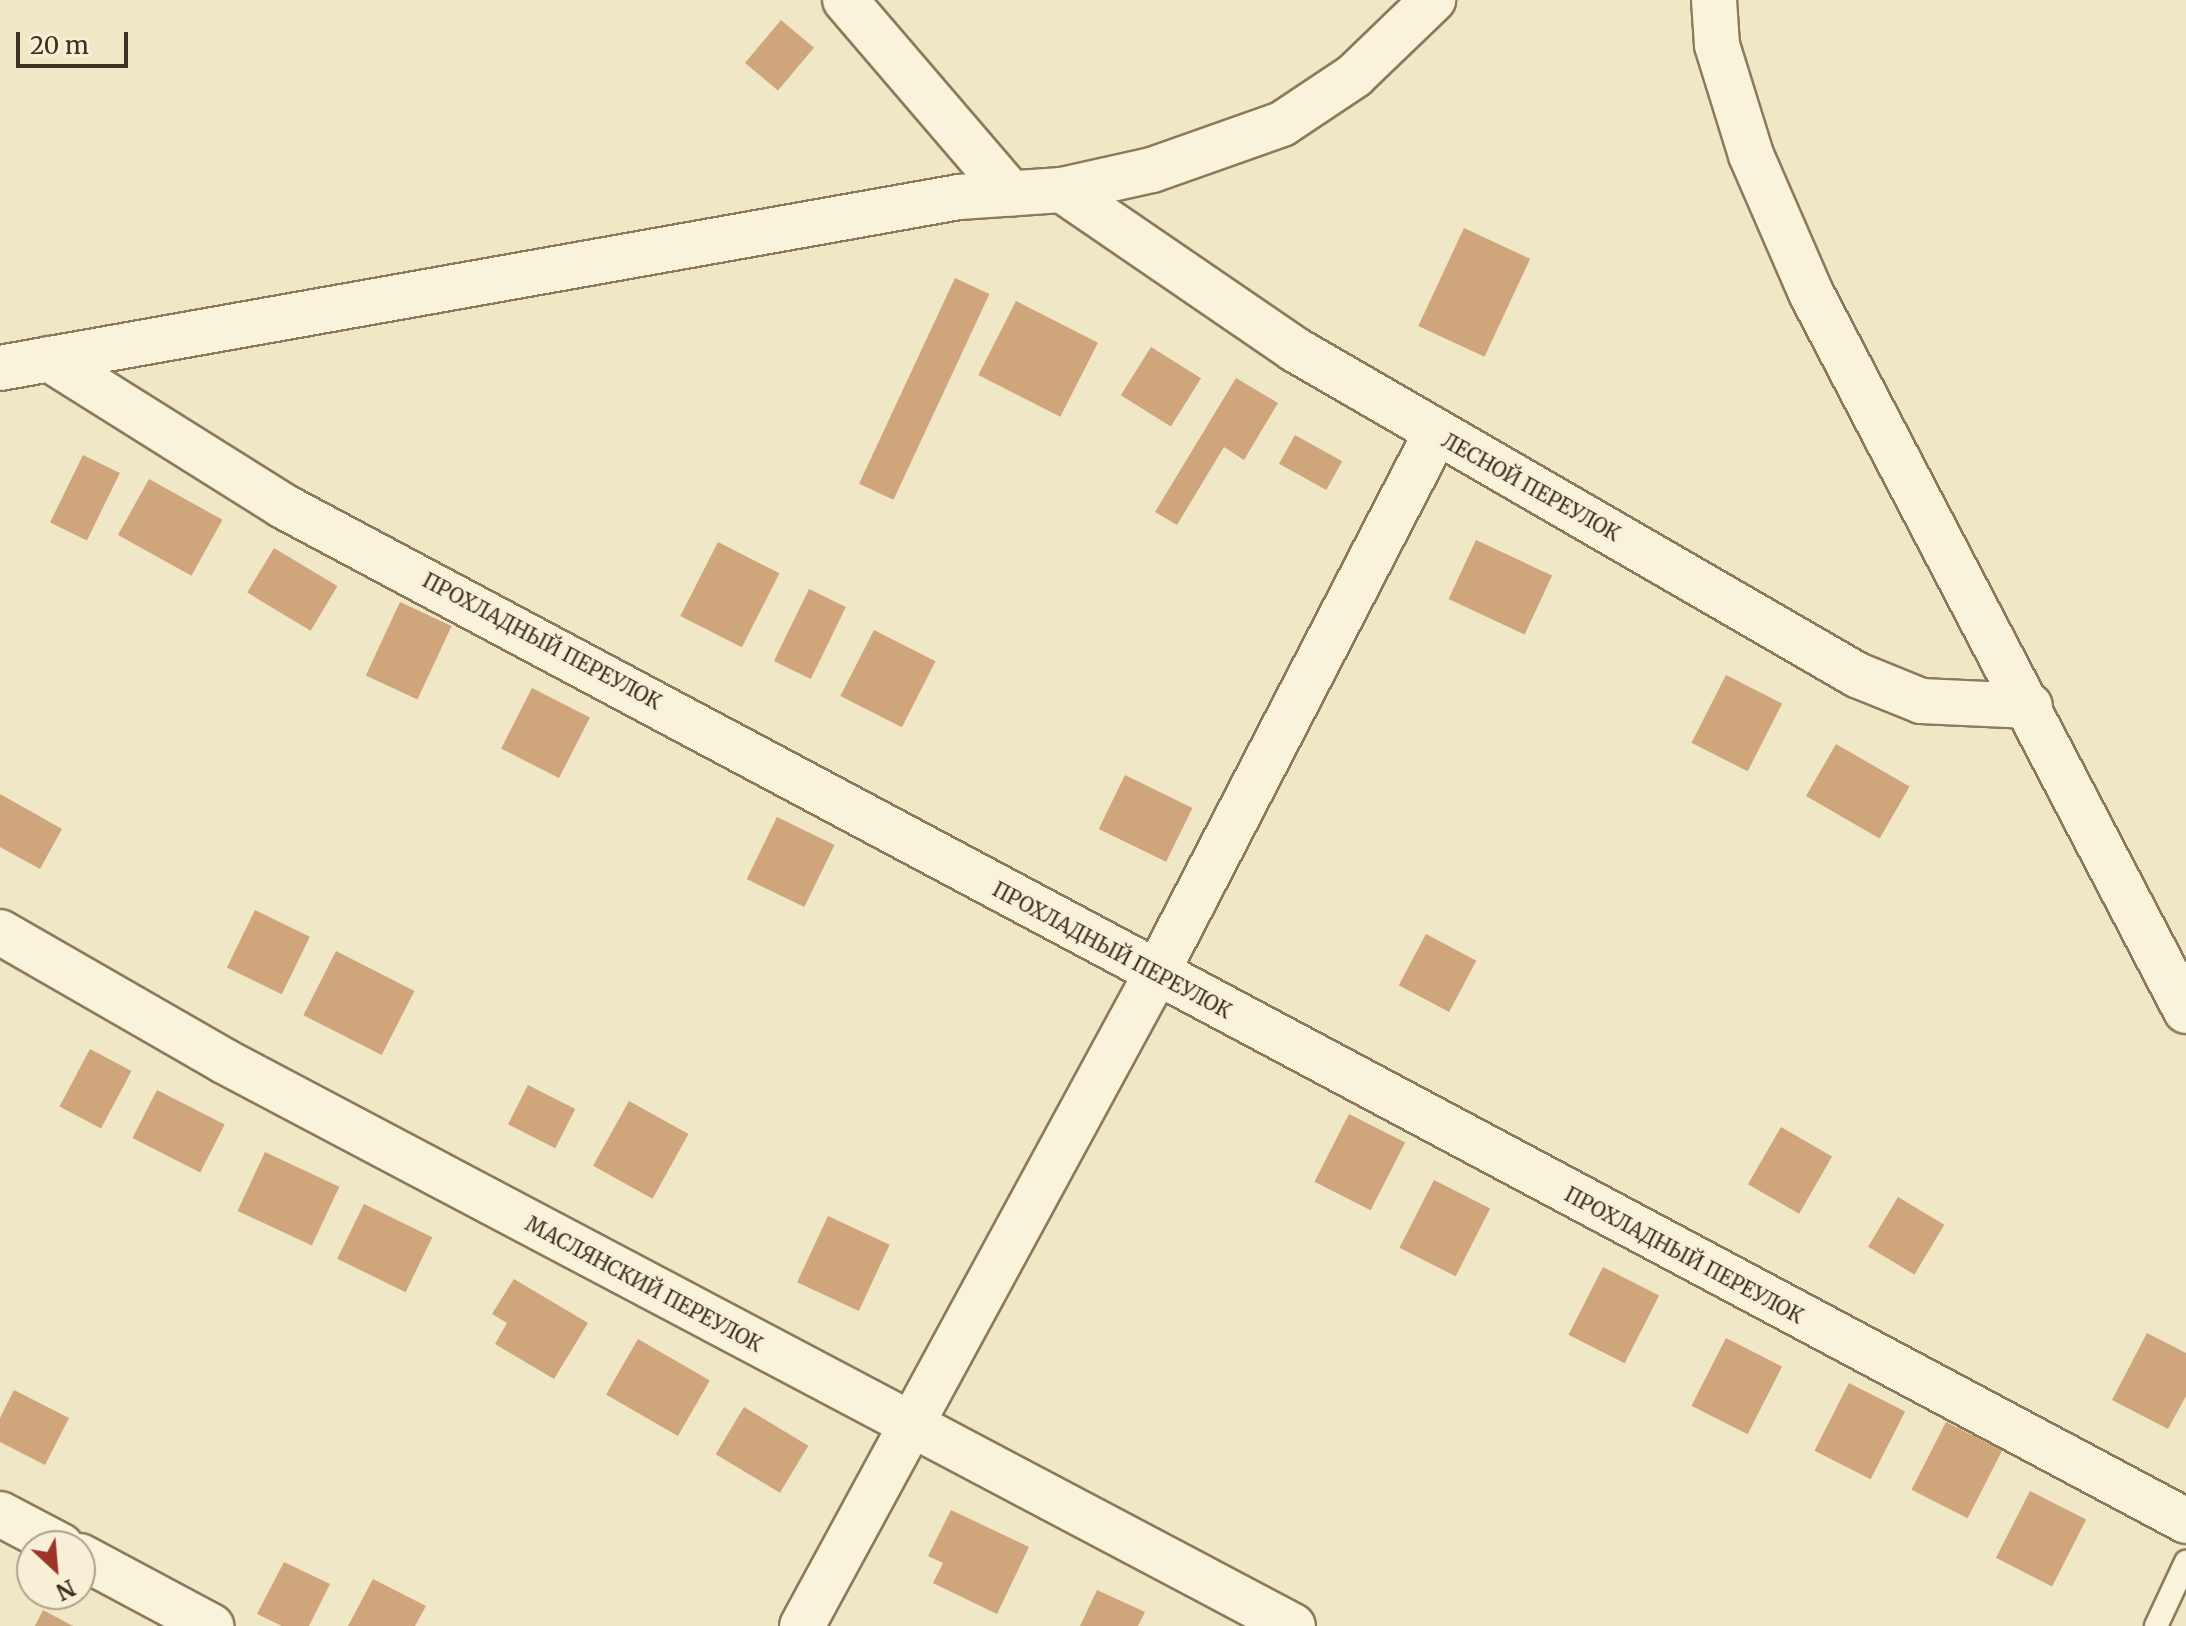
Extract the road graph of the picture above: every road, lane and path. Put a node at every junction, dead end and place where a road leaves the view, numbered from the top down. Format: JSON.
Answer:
{"nodes":[{"id":1,"x":845,"y":0,"type":"edge"},
{"id":2,"x":1433,"y":0,"type":"edge"},
{"id":3,"x":1714,"y":0,"type":"edge"},
{"id":4,"x":1062,"y":190,"type":"junction"},
{"id":5,"x":1011,"y":194,"type":"junction"},
{"id":6,"x":49,"y":359,"type":"junction"},
{"id":7,"x":0,"y":368,"type":"edge"},
{"id":8,"x":1436,"y":433,"type":"junction"},
{"id":9,"x":2030,"y":706,"type":"junction"},
{"id":10,"x":0,"y":932,"type":"edge"},
{"id":11,"x":1156,"y":974,"type":"junction"},
{"id":12,"x":2186,"y":1011,"type":"edge"},
{"id":13,"x":907,"y":1424,"type":"junction"},
{"id":14,"x":0,"y":1514,"type":"edge"},
{"id":15,"x":2186,"y":1521,"type":"edge"},
{"id":16,"x":30,"y":1530,"type":"edge"},
{"id":17,"x":2186,"y":1562,"type":"edge"},
{"id":18,"x":96,"y":1565,"type":"edge"},
{"id":19,"x":211,"y":1626,"type":"edge"},
{"id":20,"x":802,"y":1626,"type":"edge"},
{"id":21,"x":1293,"y":1626,"type":"edge"},
{"id":22,"x":2156,"y":1626,"type":"edge"}],
"edges":[{"from":1,"to":5,"type":"street"},
{"from":2,"to":4,"type":"street"},
{"from":3,"to":9,"type":"street"},
{"from":4,"to":5,"type":"street"},
{"from":4,"to":8,"type":"street","name":"ЛЕСНОЙ ПЕРЕУЛОК"},
{"from":5,"to":6,"type":"street"},
{"from":6,"to":7,"type":"street"},
{"from":6,"to":11,"type":"street","name":"ПРОХЛАДНЫЙ ПЕРЕУЛОК"},
{"from":8,"to":9,"type":"street","name":"ЛЕСНОЙ ПЕРЕУЛОК"},
{"from":8,"to":11,"type":"street"},
{"from":9,"to":12,"type":"street"},
{"from":10,"to":13,"type":"street","name":"МАСЛЯНСКИЙ ПЕРЕУЛОК"},
{"from":11,"to":13,"type":"street"},
{"from":11,"to":15,"type":"street","name":"ПРОХЛАДНЫЙ ПЕРЕУЛОК"},
{"from":13,"to":20,"type":"street"},
{"from":13,"to":21,"type":"street","name":"МАСЛЯНСКИЙ ПЕРЕУЛОК"},
{"from":14,"to":16,"type":"street"},
{"from":17,"to":22,"type":"lane"},
{"from":18,"to":19,"type":"street"}]}
